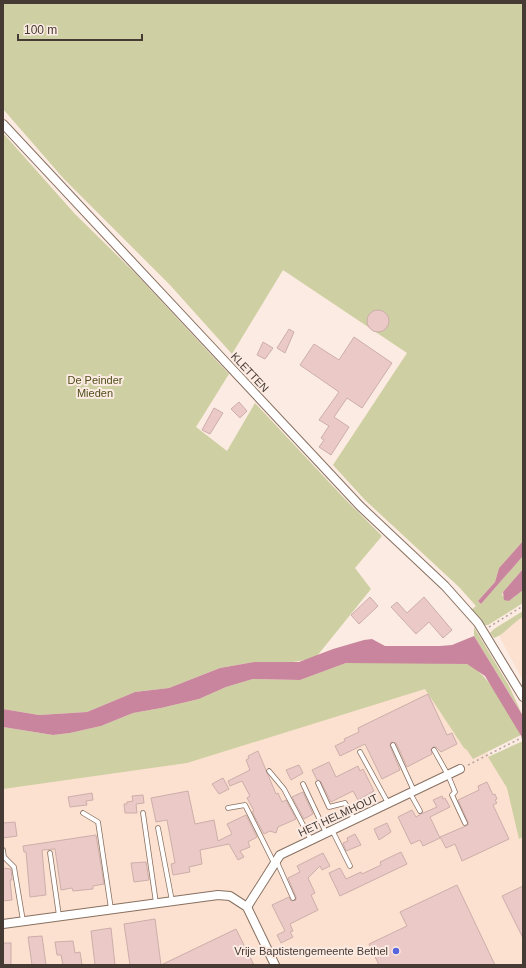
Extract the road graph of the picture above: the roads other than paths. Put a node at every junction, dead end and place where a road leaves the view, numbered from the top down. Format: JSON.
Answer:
{"nodes":[{"id":1,"x":3,"y":124,"type":"edge"},
{"id":2,"x":523,"y":697,"type":"edge"},
{"id":3,"x":393,"y":745,"type":"dead end"},
{"id":4,"x":434,"y":750,"type":"dead end"},
{"id":5,"x":360,"y":752,"type":"dead end"},
{"id":6,"x":460,"y":769,"type":"road end"},
{"id":7,"x":269,"y":771,"type":"dead end"},
{"id":8,"x":448,"y":775,"type":"junction"},
{"id":9,"x":318,"y":783,"type":"dead end"},
{"id":10,"x":303,"y":784,"type":"dead end"},
{"id":11,"x":412,"y":792,"type":"junction"},
{"id":12,"x":388,"y":803,"type":"junction"},
{"id":13,"x":228,"y":808,"type":"dead end"},
{"id":14,"x":420,"y":811,"type":"dead end"},
{"id":15,"x":83,"y":813,"type":"dead end"},
{"id":16,"x":143,"y":813,"type":"dead end"},
{"id":17,"x":354,"y":820,"type":"junction"},
{"id":18,"x":465,"y":823,"type":"dead end"},
{"id":19,"x":158,"y":828,"type":"dead end"},
{"id":20,"x":329,"y":832,"type":"junction"},
{"id":21,"x":311,"y":840,"type":"junction"},
{"id":22,"x":3,"y":850,"type":"edge"},
{"id":23,"x":50,"y":853,"type":"dead end"},
{"id":24,"x":275,"y":861,"type":"junction"},
{"id":25,"x":350,"y":866,"type":"dead end"},
{"id":26,"x":293,"y":898,"type":"dead end"},
{"id":27,"x":172,"y":901,"type":"junction"},
{"id":28,"x":156,"y":903,"type":"junction"},
{"id":29,"x":247,"y":907,"type":"junction"},
{"id":30,"x":111,"y":909,"type":"junction"},
{"id":31,"x":59,"y":916,"type":"junction"},
{"id":32,"x":23,"y":921,"type":"junction"},
{"id":33,"x":3,"y":924,"type":"edge"},
{"id":34,"x":275,"y":965,"type":"edge"}],
"edges":[{"from":1,"to":2,"type":"street","name":"KLETTEN"},
{"from":3,"to":11,"type":"lane"},
{"from":4,"to":8,"type":"lane"},
{"from":5,"to":12,"type":"lane"},
{"from":6,"to":8,"type":"street","name":"HET HELMHOUT"},
{"from":7,"to":21,"type":"lane"},
{"from":8,"to":11,"type":"street","name":"HET HELMHOUT"},
{"from":8,"to":18,"type":"lane"},
{"from":9,"to":17,"type":"lane"},
{"from":10,"to":20,"type":"lane"},
{"from":11,"to":12,"type":"street","name":"HET HELMHOUT"},
{"from":11,"to":14,"type":"lane"},
{"from":12,"to":17,"type":"street","name":"HET HELMHOUT"},
{"from":13,"to":24,"type":"lane"},
{"from":15,"to":30,"type":"lane"},
{"from":16,"to":28,"type":"lane"},
{"from":17,"to":20,"type":"street","name":"HET HELMHOUT"},
{"from":19,"to":27,"type":"lane"},
{"from":20,"to":21,"type":"street","name":"HET HELMHOUT"},
{"from":20,"to":25,"type":"lane"},
{"from":21,"to":24,"type":"street","name":"HET HELMHOUT"},
{"from":22,"to":32,"type":"lane"},
{"from":23,"to":31,"type":"lane"},
{"from":24,"to":26,"type":"lane"},
{"from":24,"to":29,"type":"street","name":"HET HELMHOUT"},
{"from":27,"to":28,"type":"street"},
{"from":27,"to":29,"type":"street"},
{"from":28,"to":30,"type":"street"},
{"from":29,"to":34,"type":"street"},
{"from":30,"to":31,"type":"street"},
{"from":31,"to":32,"type":"street"},
{"from":32,"to":33,"type":"street"}]}
